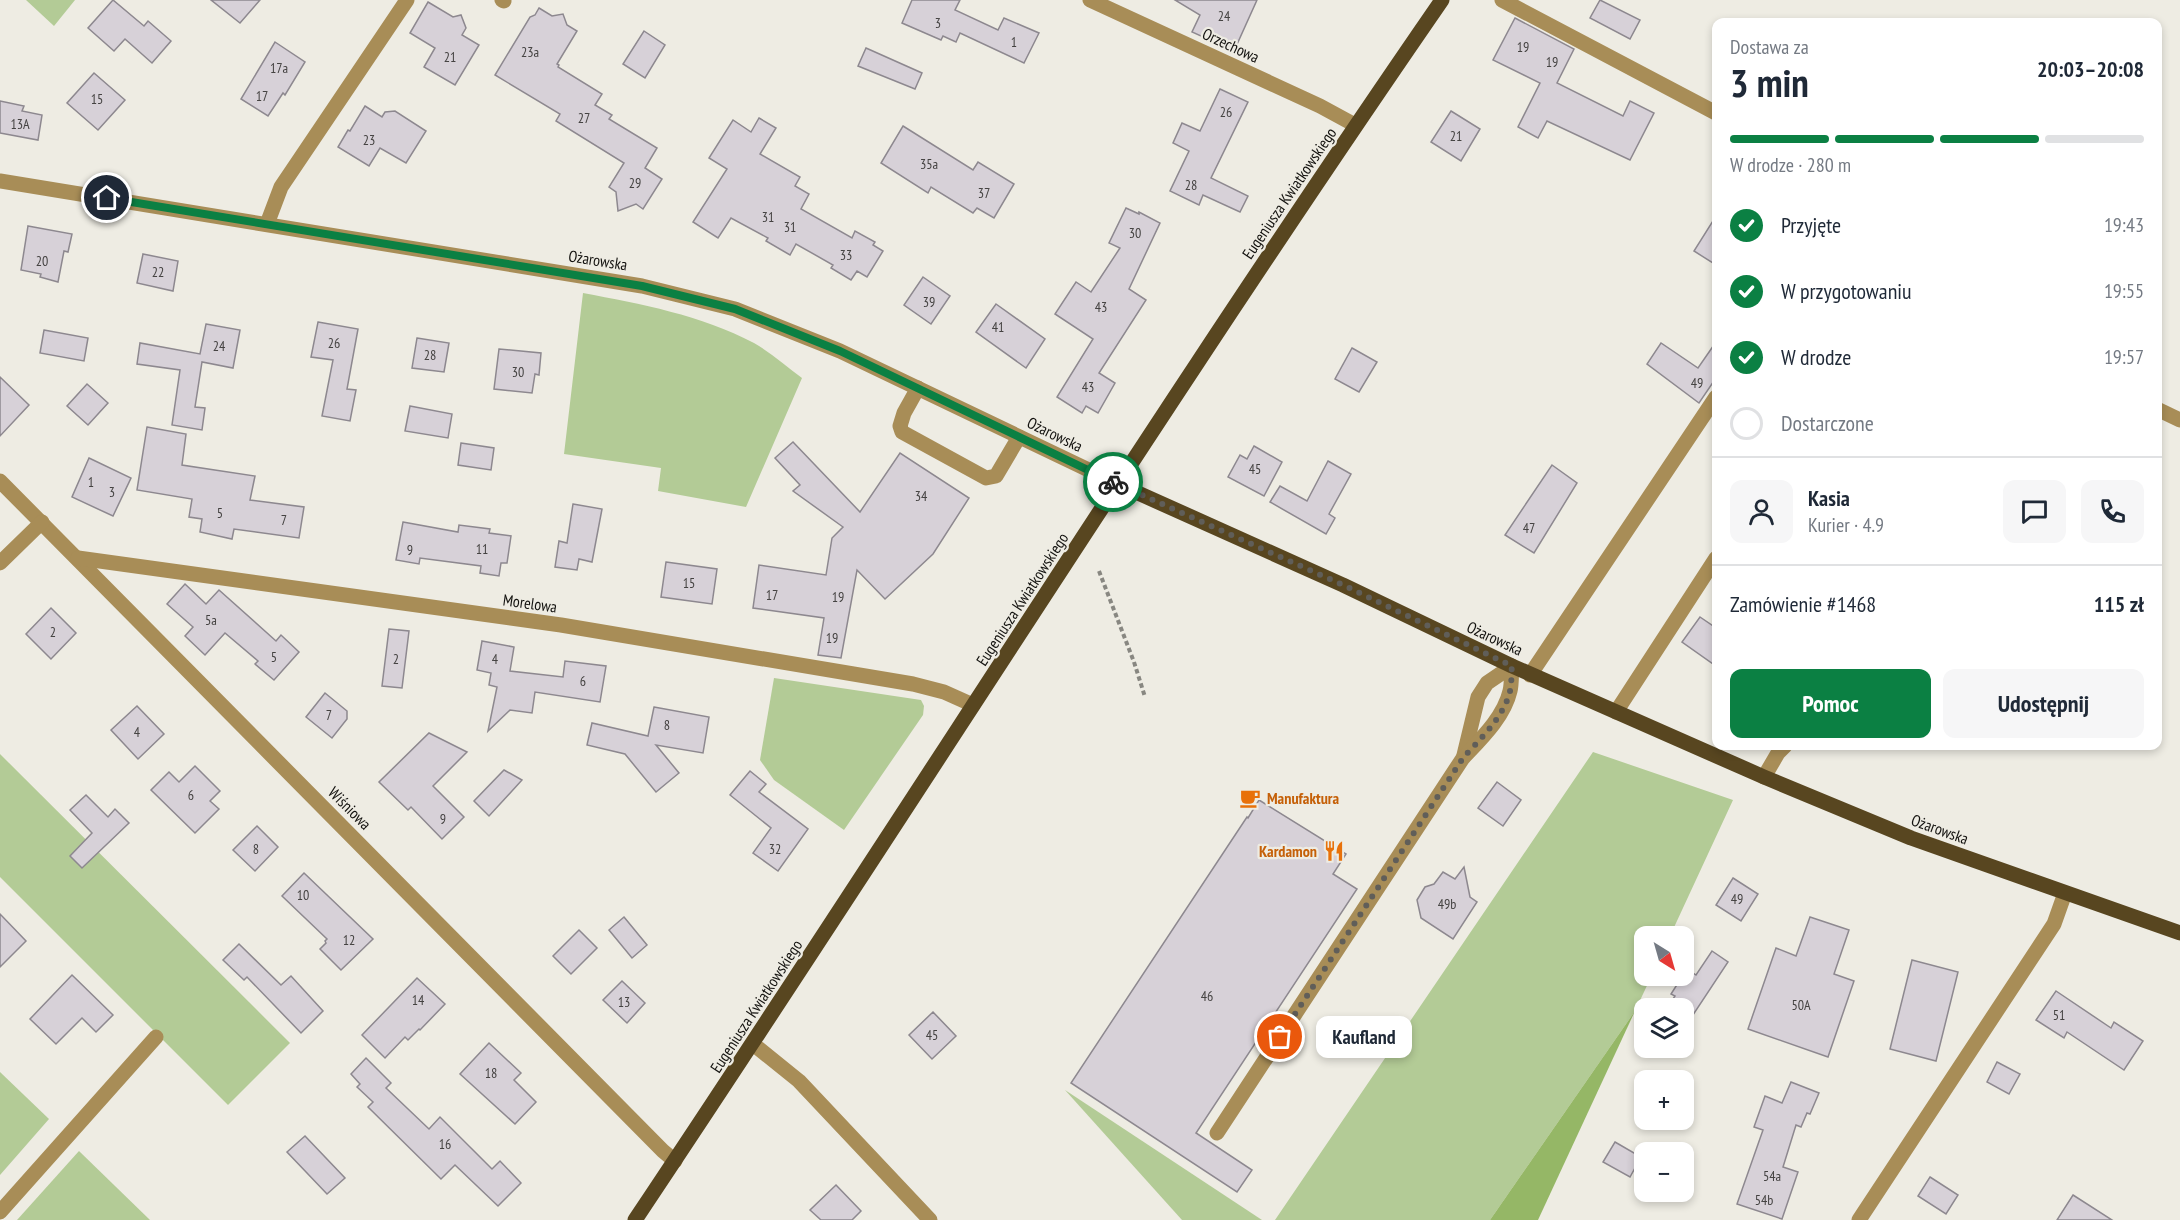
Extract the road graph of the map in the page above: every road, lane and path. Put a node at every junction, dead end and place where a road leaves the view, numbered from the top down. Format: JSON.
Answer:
{"nodes":[{"id":1,"x":406,"y":0,"type":"edge"},
{"id":2,"x":1090,"y":0,"type":"edge"},
{"id":3,"x":1442,"y":0,"type":"edge"},
{"id":4,"x":1502,"y":0,"type":"edge"},
{"id":5,"x":1712,"y":110,"type":"edge"},
{"id":6,"x":1355,"y":125,"type":"junction"},
{"id":7,"x":0,"y":181,"type":"edge"},
{"id":8,"x":267,"y":224,"type":"junction"},
{"id":9,"x":918,"y":388,"type":"junction"},
{"id":10,"x":1712,"y":403,"type":"edge"},
{"id":11,"x":2162,"y":411,"type":"edge"},
{"id":12,"x":2180,"y":420,"type":"edge"},
{"id":13,"x":1019,"y":436,"type":"junction"},
{"id":14,"x":0,"y":481,"type":"edge"},
{"id":15,"x":1118,"y":484,"type":"junction"},
{"id":16,"x":42,"y":522,"type":"junction"},
{"id":17,"x":78,"y":558,"type":"junction"},
{"id":18,"x":0,"y":563,"type":"edge"},
{"id":19,"x":1712,"y":564,"type":"edge"},
{"id":20,"x":1099,"y":571,"type":"dead end"},
{"id":21,"x":1512,"y":666,"type":"junction"},
{"id":22,"x":1530,"y":675,"type":"junction"},
{"id":23,"x":1145,"y":697,"type":"dead end"},
{"id":24,"x":973,"y":705,"type":"junction"},
{"id":25,"x":1616,"y":712,"type":"junction"},
{"id":26,"x":1781,"y":750,"type":"edge"},
{"id":27,"x":1463,"y":758,"type":"junction"},
{"id":28,"x":1764,"y":777,"type":"junction"},
{"id":29,"x":2065,"y":893,"type":"junction"},
{"id":30,"x":2180,"y":933,"type":"edge"},
{"id":31,"x":156,"y":1037,"type":"dead end"},
{"id":32,"x":753,"y":1044,"type":"junction"},
{"id":33,"x":1217,"y":1134,"type":"dead end"},
{"id":34,"x":675,"y":1161,"type":"junction"},
{"id":35,"x":0,"y":1212,"type":"edge"},
{"id":36,"x":635,"y":1220,"type":"edge"},
{"id":37,"x":930,"y":1220,"type":"edge"},
{"id":38,"x":1859,"y":1220,"type":"edge"}],
"edges":[{"from":1,"to":8,"type":"street"},
{"from":2,"to":6,"type":"street","name":"Orzechowa"},
{"from":3,"to":6,"type":"main road","name":"Eugeniusza Kwiatkowskiego"},
{"from":4,"to":5,"type":"street"},
{"from":6,"to":15,"type":"main road","name":"Eugeniusza Kwiatkowskiego"},
{"from":7,"to":8,"type":"street","name":"Ożarowska"},
{"from":8,"to":9,"type":"street","name":"Ożarowska"},
{"from":9,"to":13,"type":"street","name":"Ożarowska"},
{"from":9,"to":13,"type":"street"},
{"from":10,"to":22,"type":"street"},
{"from":11,"to":12,"type":"street"},
{"from":13,"to":15,"type":"street","name":"Ożarowska"},
{"from":14,"to":16,"type":"street","name":"Wiśniowa"},
{"from":15,"to":21,"type":"main road","name":"Ożarowska"},
{"from":15,"to":24,"type":"main road","name":"Eugeniusza Kwiatkowskiego"},
{"from":16,"to":17,"type":"street","name":"Wiśniowa"},
{"from":16,"to":18,"type":"street"},
{"from":17,"to":24,"type":"street","name":"Morelowa"},
{"from":17,"to":34,"type":"street","name":"Wiśniowa"},
{"from":19,"to":25,"type":"street"},
{"from":20,"to":23,"type":"path"},
{"from":21,"to":22,"type":"main road","name":"Ożarowska"},
{"from":21,"to":27,"type":"street"},
{"from":21,"to":27,"type":"street"},
{"from":22,"to":25,"type":"main road","name":"Ożarowska"},
{"from":24,"to":32,"type":"main road","name":"Eugeniusza Kwiatkowskiego"},
{"from":25,"to":28,"type":"main road","name":"Ożarowska"},
{"from":26,"to":28,"type":"street"},
{"from":27,"to":33,"type":"street"},
{"from":28,"to":29,"type":"main road","name":"Ożarowska"},
{"from":29,"to":30,"type":"main road","name":"Ożarowska"},
{"from":29,"to":38,"type":"street"},
{"from":31,"to":35,"type":"street"},
{"from":32,"to":34,"type":"main road","name":"Eugeniusza Kwiatkowskiego"},
{"from":32,"to":37,"type":"street"},
{"from":34,"to":36,"type":"main road","name":"Eugeniusza Kwiatkowskiego"}]}
